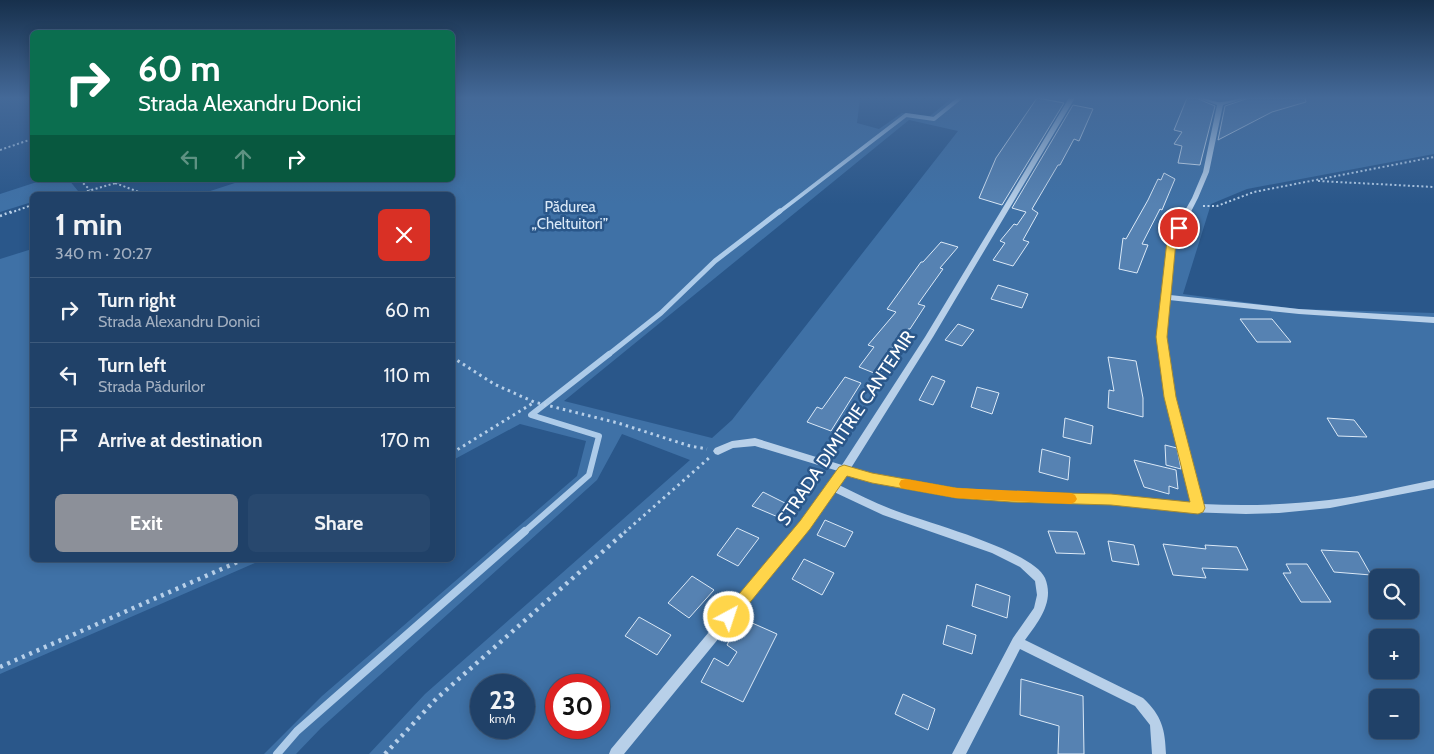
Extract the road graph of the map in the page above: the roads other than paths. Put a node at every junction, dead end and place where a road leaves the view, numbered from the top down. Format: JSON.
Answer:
{"nodes":[{"id":1,"x":1051,"y":133,"type":"edge"},
{"id":2,"x":1214,"y":133,"type":"edge"},
{"id":3,"x":1164,"y":297,"type":"junction"},
{"id":4,"x":1434,"y":320,"type":"edge"},
{"id":5,"x":718,"y":451,"type":"road end"},
{"id":6,"x":844,"y":470,"type":"junction"},
{"id":7,"x":1434,"y":484,"type":"edge"},
{"id":8,"x":831,"y":486,"type":"junction"},
{"id":9,"x":1198,"y":508,"type":"junction"},
{"id":10,"x":1017,"y":642,"type":"junction"},
{"id":11,"x":616,"y":754,"type":"edge"},
{"id":12,"x":959,"y":754,"type":"edge"},
{"id":13,"x":1159,"y":754,"type":"edge"}],
"edges":[{"from":1,"to":6,"type":"street","name":"STRADA DIMITRIE CANTEMIR"},
{"from":2,"to":3,"type":"street"},
{"from":3,"to":4,"type":"street"},
{"from":3,"to":9,"type":"street"},
{"from":5,"to":6,"type":"street"},
{"from":6,"to":8,"type":"street","name":"STRADA DIMITRIE CANTEMIR"},
{"from":6,"to":9,"type":"street"},
{"from":7,"to":9,"type":"street"},
{"from":8,"to":10,"type":"street"},
{"from":8,"to":11,"type":"street","name":"STRADA DIMITRIE CANTEMIR"},
{"from":10,"to":12,"type":"street"},
{"from":10,"to":13,"type":"street"}]}
